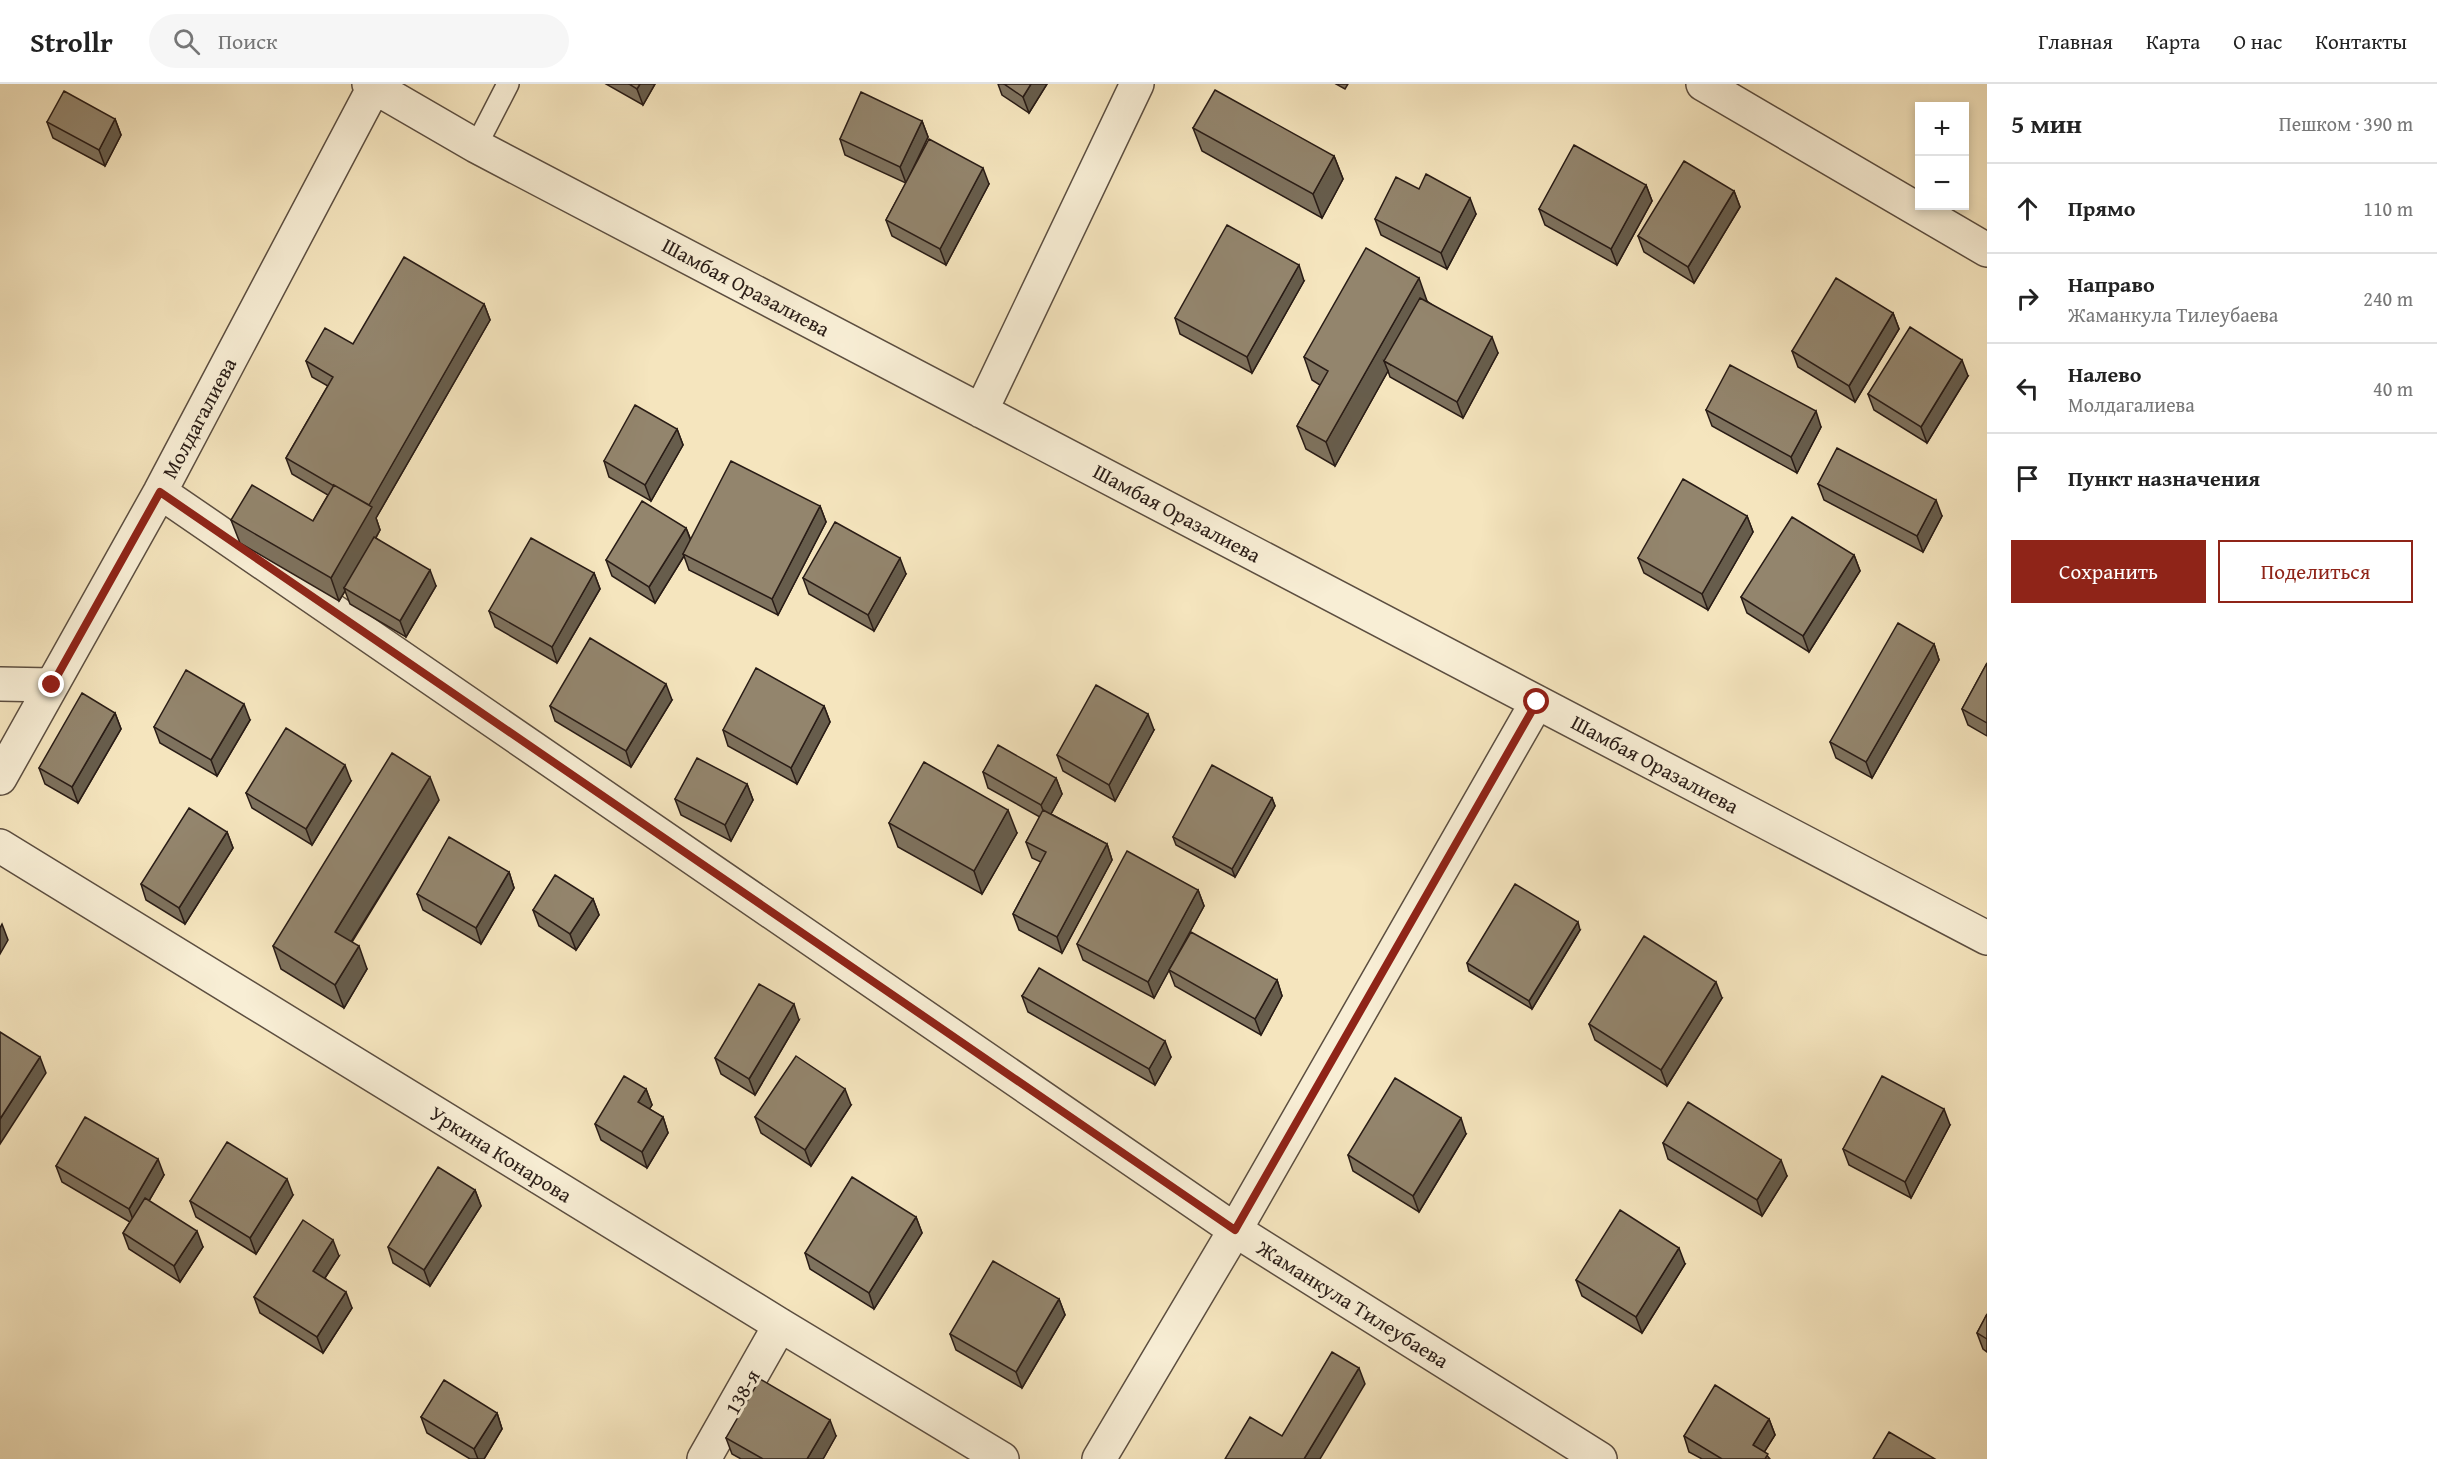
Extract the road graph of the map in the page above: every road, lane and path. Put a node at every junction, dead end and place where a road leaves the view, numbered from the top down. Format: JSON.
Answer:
{"nodes":[{"id":1,"x":508,"y":84,"type":"edge"},
{"id":2,"x":1137,"y":84,"type":"edge"},
{"id":3,"x":1703,"y":84,"type":"edge"},
{"id":4,"x":371,"y":85,"type":"edge"},
{"id":5,"x":476,"y":146,"type":"junction"},
{"id":6,"x":1987,"y":250,"type":"edge"},
{"id":7,"x":981,"y":411,"type":"junction"},
{"id":8,"x":160,"y":492,"type":"junction"},
{"id":9,"x":0,"y":684,"type":"edge"},
{"id":10,"x":52,"y":685,"type":"junction"},
{"id":11,"x":1537,"y":702,"type":"junction"},
{"id":12,"x":0,"y":778,"type":"edge"},
{"id":13,"x":0,"y":846,"type":"edge"},
{"id":14,"x":1987,"y":938,"type":"edge"},
{"id":15,"x":1235,"y":1230,"type":"junction"},
{"id":16,"x":780,"y":1325,"type":"junction"},
{"id":17,"x":704,"y":1459,"type":"edge"},
{"id":18,"x":1002,"y":1459,"type":"edge"},
{"id":19,"x":1099,"y":1459,"type":"edge"},
{"id":20,"x":1600,"y":1459,"type":"edge"}],
"edges":[{"from":1,"to":5,"type":"lane"},
{"from":2,"to":7,"type":"street"},
{"from":3,"to":6,"type":"street"},
{"from":4,"to":5,"type":"street","name":"Шамбая Оразалиева"},
{"from":4,"to":8,"type":"street","name":"Молдагалиева"},
{"from":5,"to":7,"type":"street","name":"Шамбая Оразалиева"},
{"from":7,"to":11,"type":"street","name":"Шамбая Оразалиева"},
{"from":8,"to":10,"type":"street","name":"Молдагалиева"},
{"from":8,"to":15,"type":"street","name":"Жаманкула Тилеубаева"},
{"from":9,"to":10,"type":"street"},
{"from":10,"to":12,"type":"street","name":"Молдагалиева"},
{"from":11,"to":14,"type":"street","name":"Шамбая Оразалиева"},
{"from":11,"to":15,"type":"street"},
{"from":13,"to":16,"type":"street","name":"Уркина Конарова"},
{"from":15,"to":19,"type":"street"},
{"from":15,"to":20,"type":"street","name":"Жаманкула Тилеубаева"},
{"from":16,"to":17,"type":"street","name":"138-я"},
{"from":16,"to":18,"type":"street","name":"Уркина Конарова"}]}
